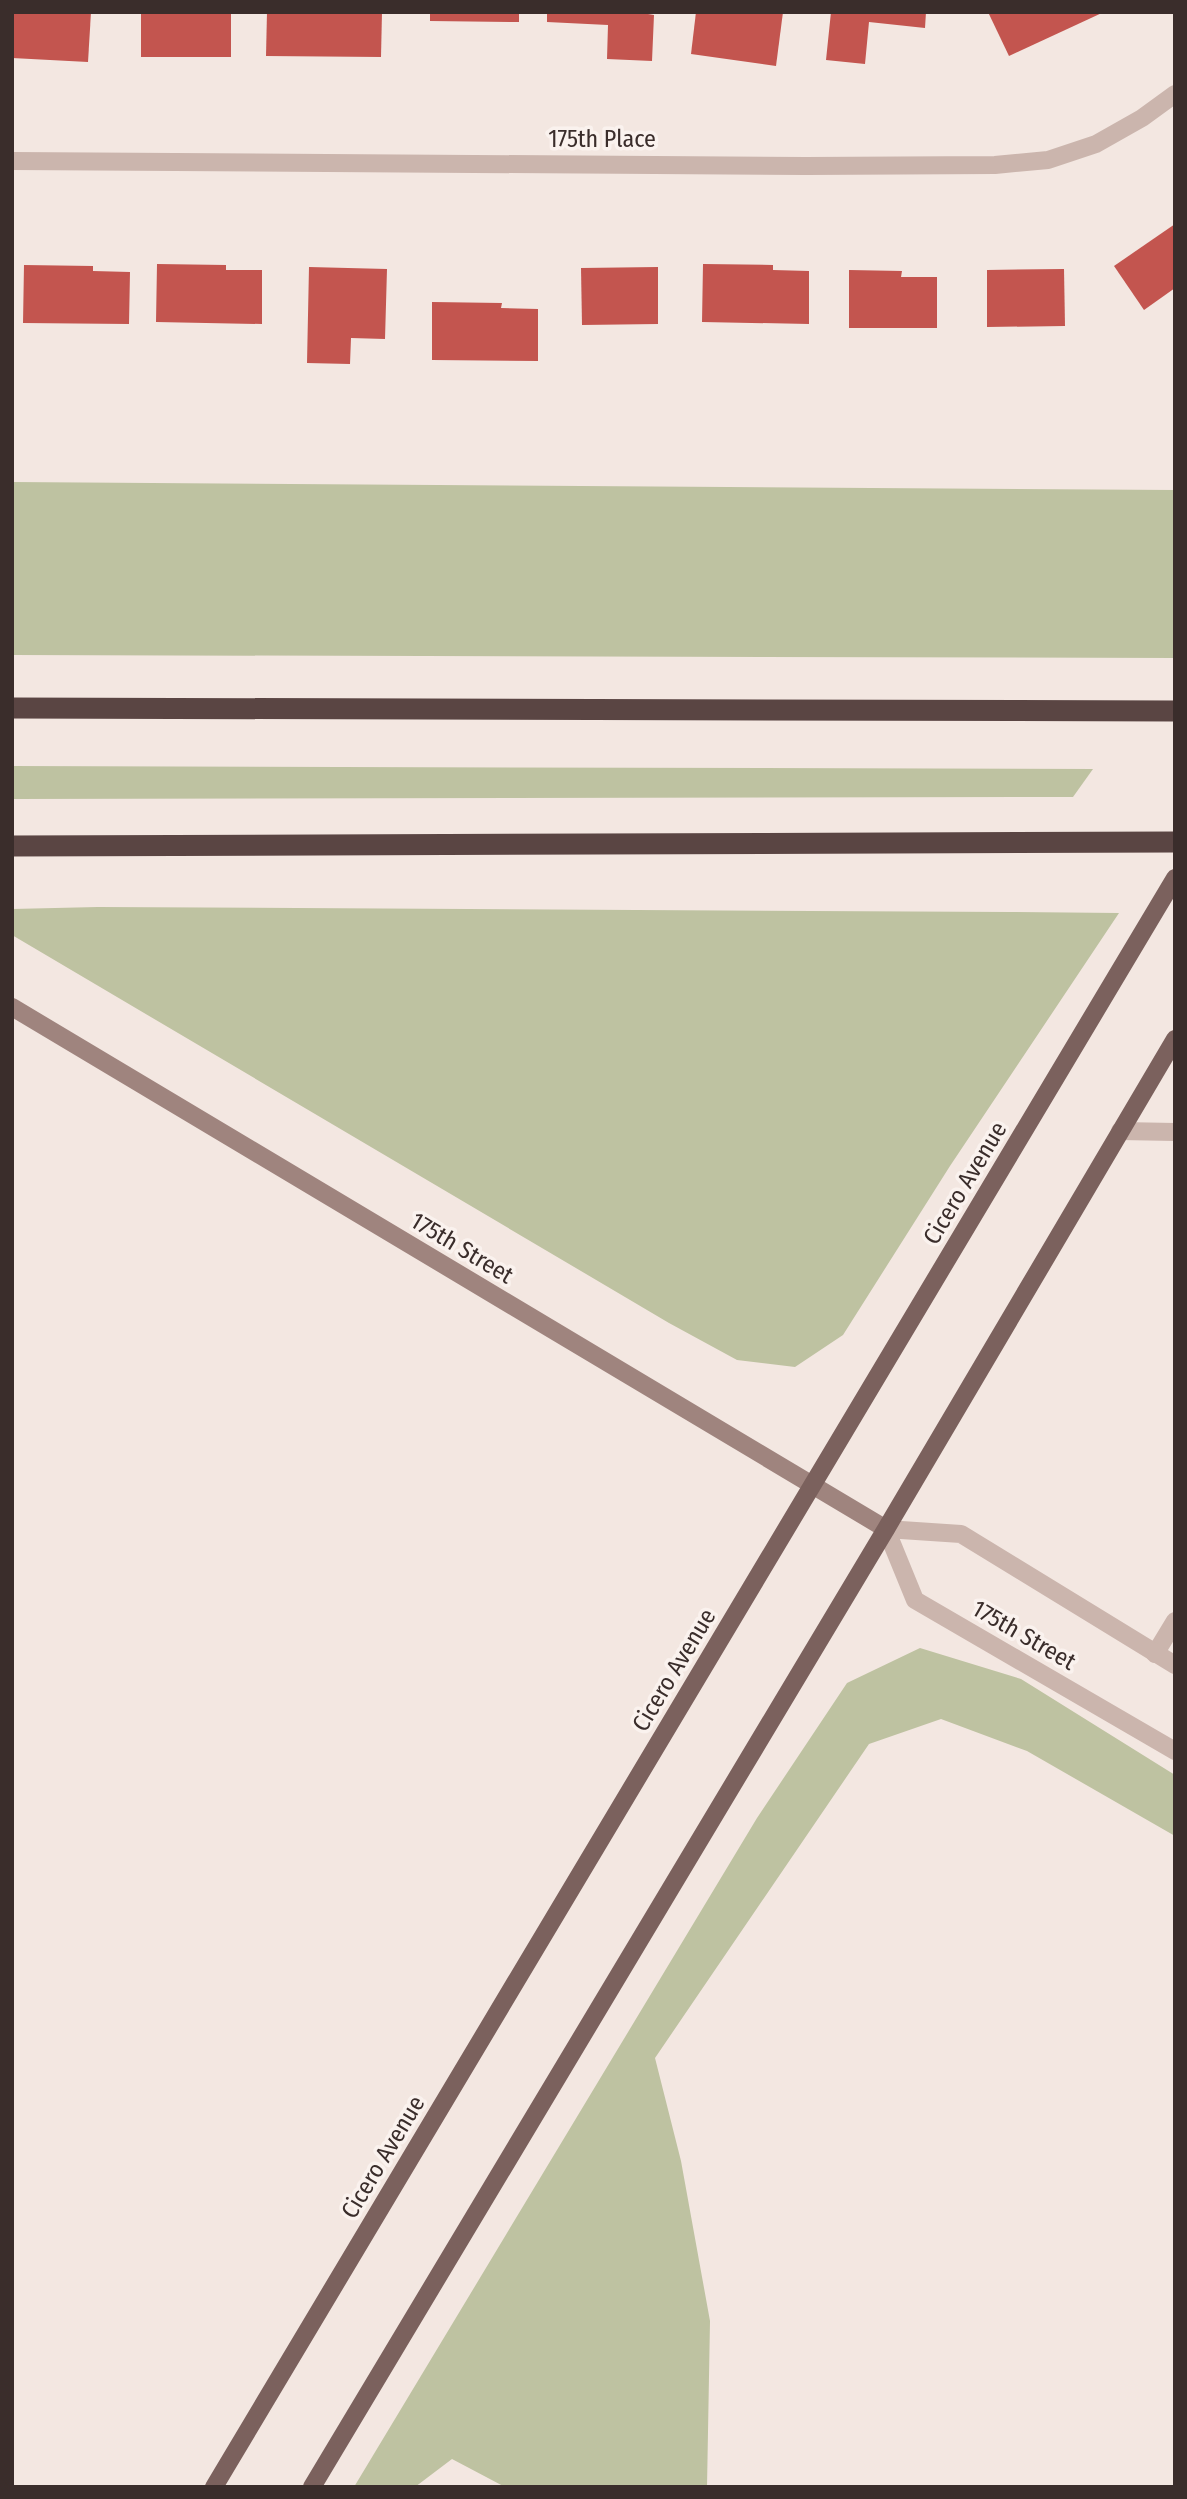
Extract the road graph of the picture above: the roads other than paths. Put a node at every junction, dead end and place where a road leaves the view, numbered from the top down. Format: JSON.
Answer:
{"nodes":[{"id":1,"x":1175,"y":94,"type":"edge"},
{"id":2,"x":12,"y":161,"type":"edge"},
{"id":3,"x":12,"y":708,"type":"edge"},
{"id":4,"x":1175,"y":711,"type":"edge"},
{"id":5,"x":1175,"y":842,"type":"edge"},
{"id":6,"x":12,"y":846,"type":"edge"},
{"id":7,"x":1175,"y":878,"type":"edge"},
{"id":8,"x":12,"y":1007,"type":"edge"},
{"id":9,"x":1175,"y":1039,"type":"edge"},
{"id":10,"x":1119,"y":1131,"type":"junction"},
{"id":11,"x":1175,"y":1132,"type":"edge"},
{"id":12,"x":813,"y":1486,"type":"junction"},
{"id":13,"x":886,"y":1530,"type":"junction"},
{"id":14,"x":1175,"y":1621,"type":"edge"},
{"id":15,"x":1155,"y":1654,"type":"junction"},
{"id":16,"x":1175,"y":1665,"type":"edge"},
{"id":17,"x":1175,"y":1751,"type":"edge"},
{"id":18,"x":214,"y":2487,"type":"edge"},
{"id":19,"x":312,"y":2487,"type":"edge"}],
"edges":[{"from":1,"to":2,"type":"street","name":"175th Place"},
{"from":3,"to":4,"type":"highway"},
{"from":5,"to":6,"type":"highway"},
{"from":7,"to":12,"type":"main road","name":"Cicero Avenue"},
{"from":8,"to":12,"type":"main road","name":"175th Street"},
{"from":9,"to":10,"type":"main road"},
{"from":10,"to":11,"type":"street"},
{"from":10,"to":13,"type":"main road"},
{"from":12,"to":13,"type":"main road","name":"175th Street"},
{"from":12,"to":18,"type":"main road","name":"Cicero Avenue"},
{"from":13,"to":15,"type":"street","name":"175th Street"},
{"from":13,"to":17,"type":"street","name":"175th Street"},
{"from":13,"to":19,"type":"main road"},
{"from":14,"to":15,"type":"street"},
{"from":15,"to":16,"type":"street","name":"175th Street"}]}
